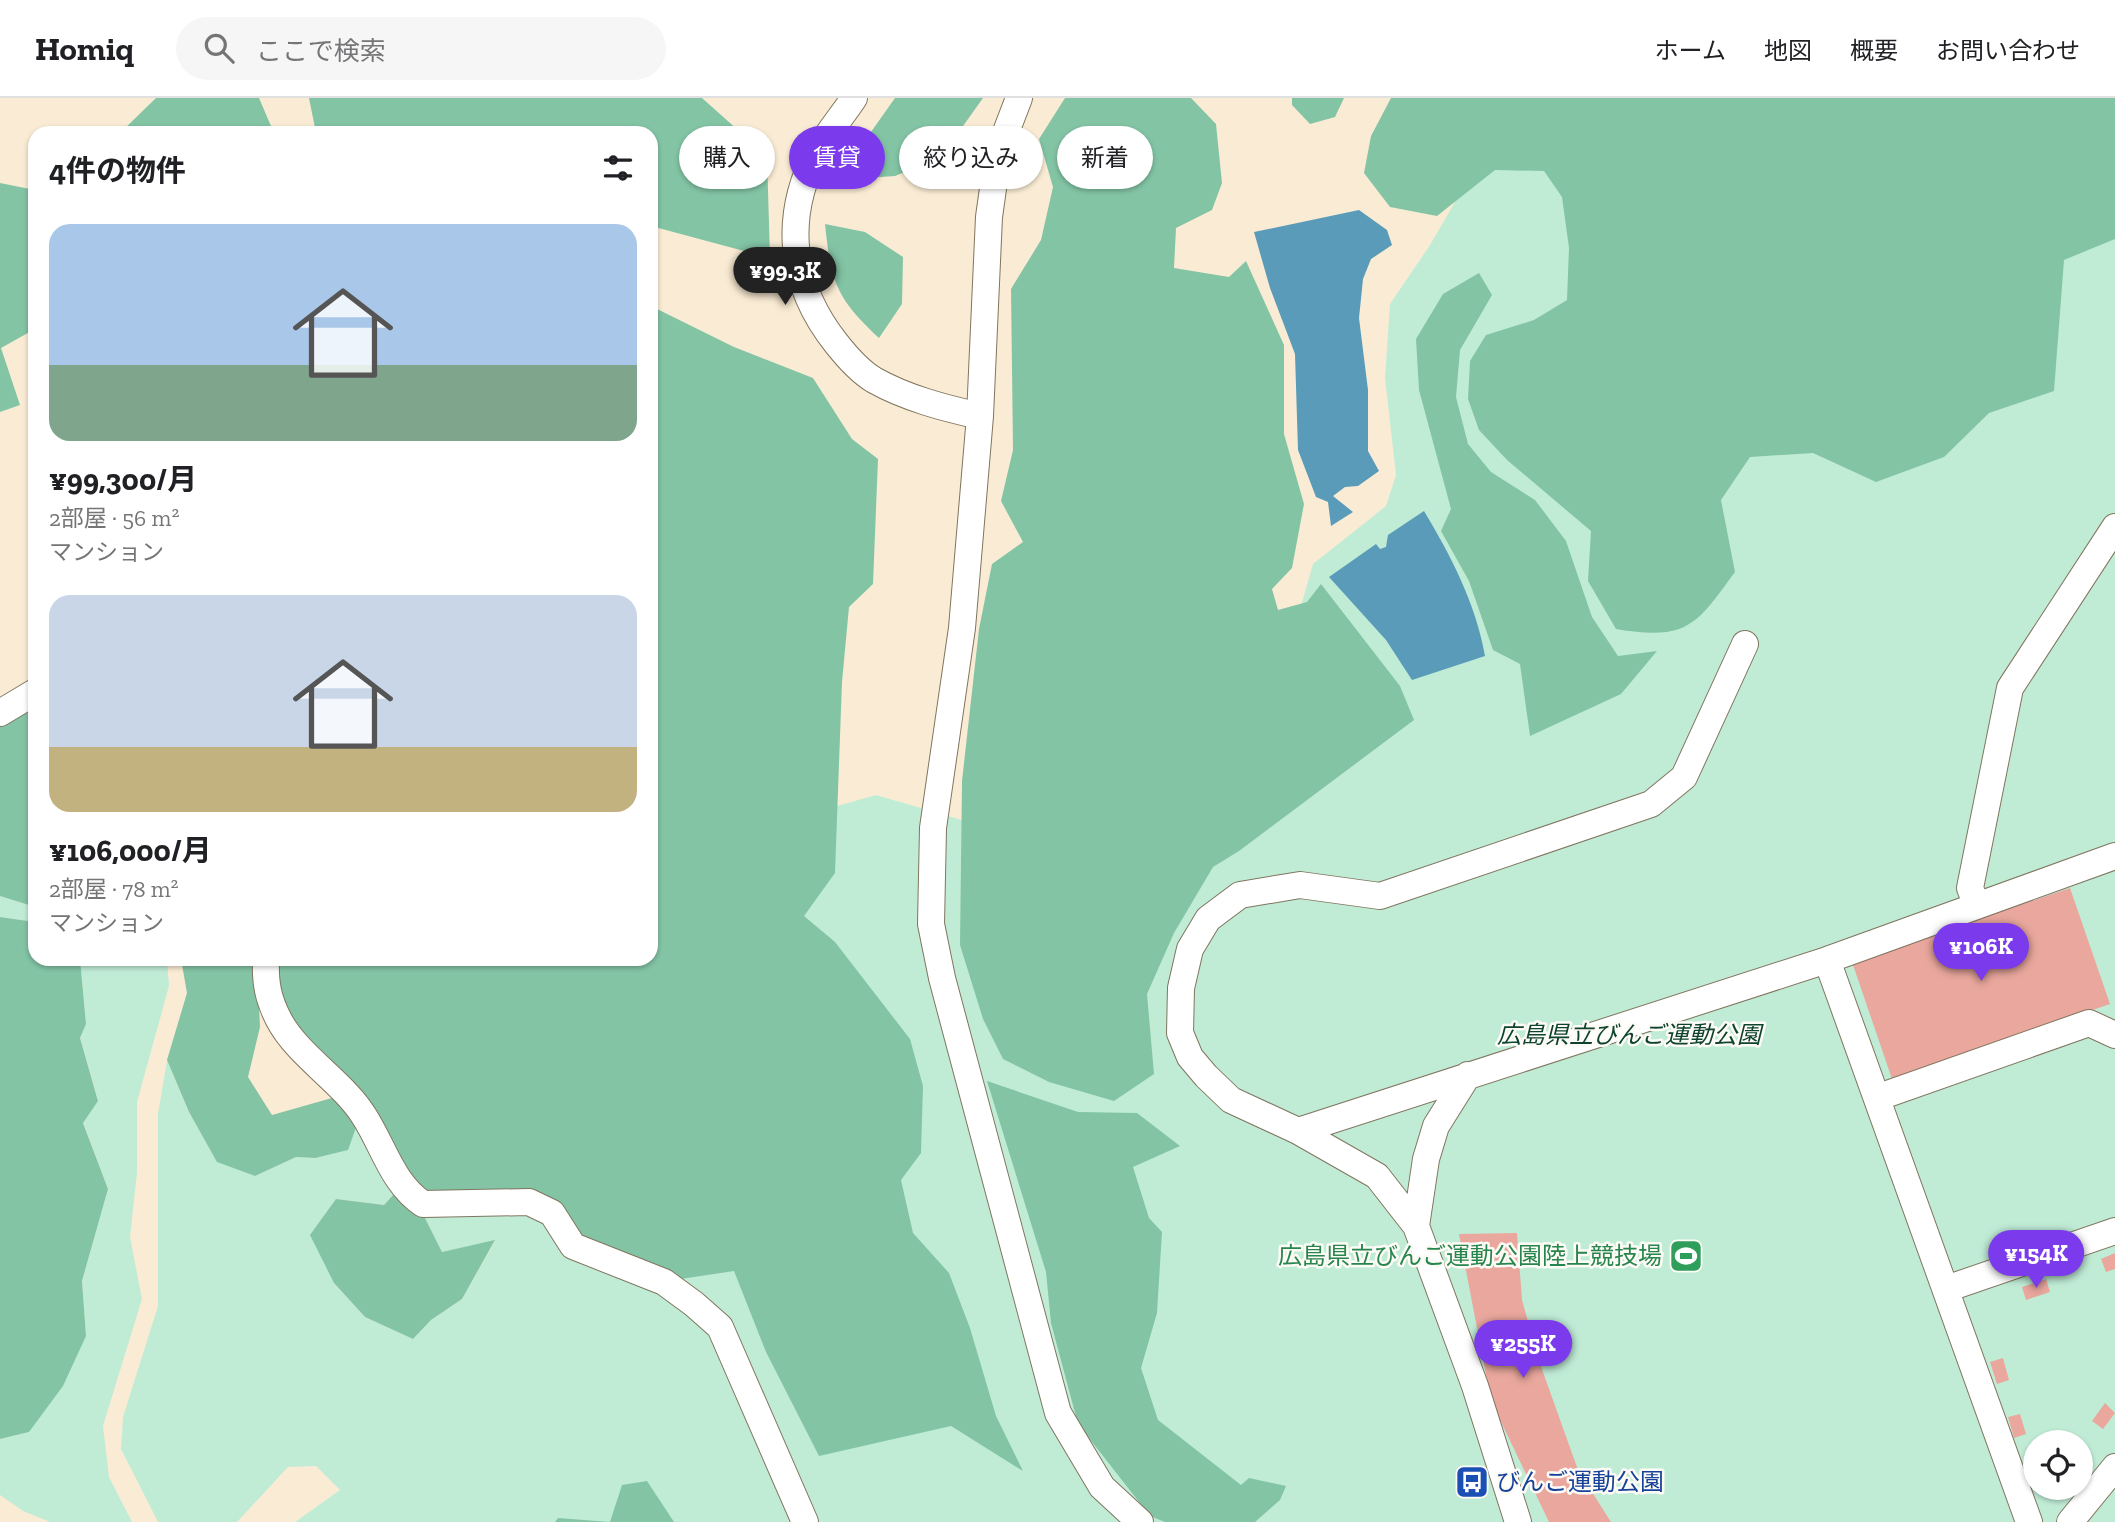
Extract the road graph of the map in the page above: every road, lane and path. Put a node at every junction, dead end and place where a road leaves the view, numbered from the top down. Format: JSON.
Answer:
{"nodes":[{"id":1,"x":855,"y":98,"type":"edge"},
{"id":2,"x":1019,"y":98,"type":"edge"},
{"id":3,"x":980,"y":416,"type":"junction"},
{"id":4,"x":2115,"y":527,"type":"edge"},
{"id":5,"x":1745,"y":643,"type":"dead end"},
{"id":6,"x":28,"y":696,"type":"edge"},
{"id":7,"x":0,"y":713,"type":"edge"},
{"id":8,"x":2115,"y":856,"type":"edge"},
{"id":9,"x":1977,"y":906,"type":"junction"},
{"id":10,"x":1827,"y":960,"type":"junction"},
{"id":11,"x":266,"y":966,"type":"edge"},
{"id":12,"x":2115,"y":1035,"type":"edge"},
{"id":13,"x":1468,"y":1075,"type":"junction"},
{"id":14,"x":1879,"y":1097,"type":"junction"},
{"id":15,"x":1298,"y":1131,"type":"junction"},
{"id":16,"x":1416,"y":1226,"type":"junction"},
{"id":17,"x":2115,"y":1231,"type":"edge"},
{"id":18,"x":1947,"y":1289,"type":"junction"},
{"id":19,"x":2115,"y":1467,"type":"edge"},
{"id":20,"x":805,"y":1522,"type":"edge"},
{"id":21,"x":1140,"y":1522,"type":"edge"},
{"id":22,"x":1518,"y":1522,"type":"edge"},
{"id":23,"x":2029,"y":1522,"type":"edge"},
{"id":24,"x":2070,"y":1522,"type":"edge"}],
"edges":[{"from":1,"to":3,"type":"street"},
{"from":2,"to":3,"type":"street"},
{"from":3,"to":21,"type":"street"},
{"from":4,"to":9,"type":"street"},
{"from":5,"to":15,"type":"street"},
{"from":6,"to":7,"type":"street"},
{"from":8,"to":9,"type":"street"},
{"from":9,"to":10,"type":"street"},
{"from":10,"to":13,"type":"street"},
{"from":10,"to":14,"type":"street"},
{"from":11,"to":20,"type":"street"},
{"from":12,"to":14,"type":"street"},
{"from":13,"to":15,"type":"street"},
{"from":13,"to":16,"type":"street"},
{"from":14,"to":18,"type":"street"},
{"from":15,"to":16,"type":"street"},
{"from":16,"to":22,"type":"street"},
{"from":17,"to":18,"type":"street"},
{"from":18,"to":23,"type":"street"},
{"from":19,"to":24,"type":"street"}]}
